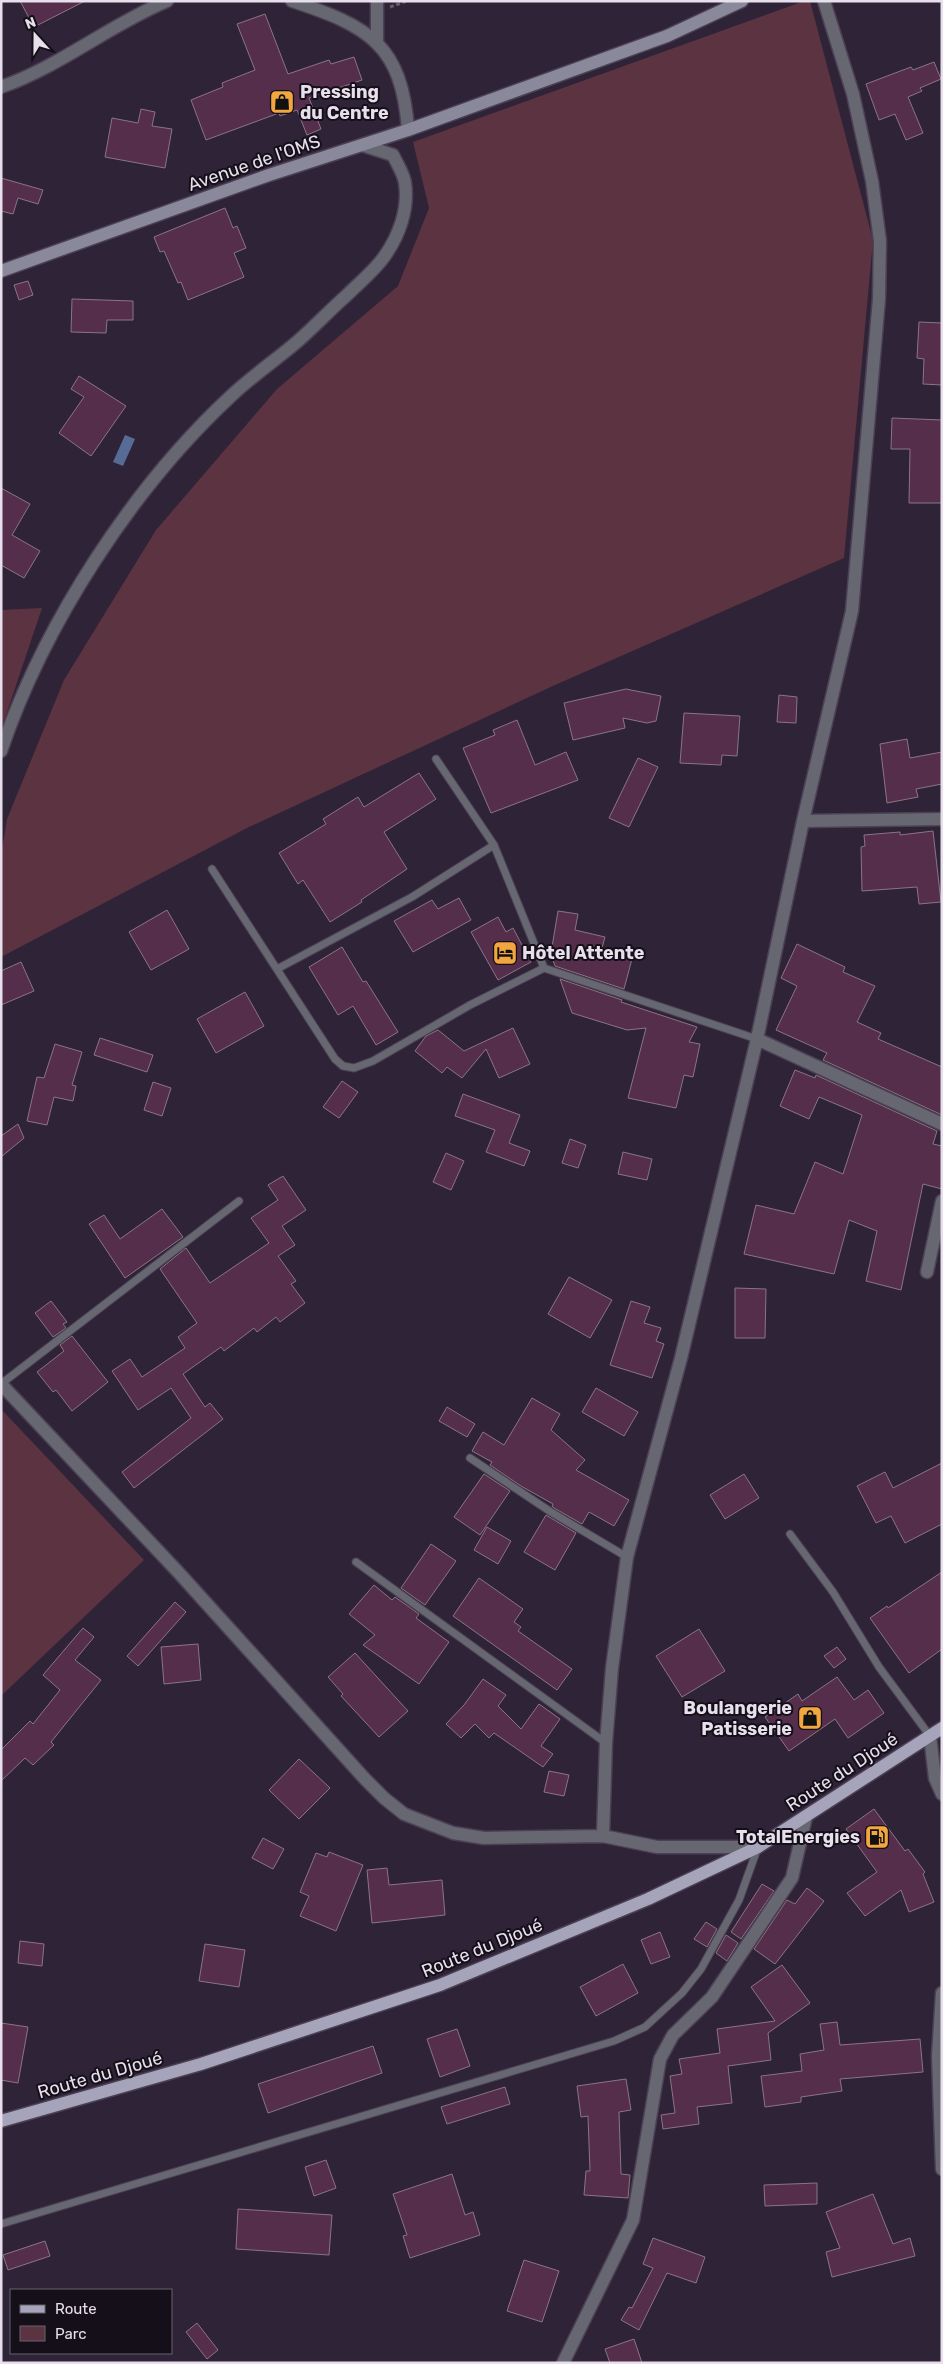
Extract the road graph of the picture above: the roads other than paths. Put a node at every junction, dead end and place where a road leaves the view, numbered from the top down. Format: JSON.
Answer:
{"nodes":[{"id":1,"x":167,"y":1,"type":"edge"},
{"id":2,"x":292,"y":1,"type":"edge"},
{"id":3,"x":377,"y":1,"type":"edge"},
{"id":4,"x":742,"y":1,"type":"edge"},
{"id":5,"x":824,"y":1,"type":"edge"},
{"id":6,"x":377,"y":42,"type":"junction"},
{"id":7,"x":1,"y":87,"type":"edge"},
{"id":8,"x":408,"y":130,"type":"junction"},
{"id":9,"x":362,"y":145,"type":"junction"},
{"id":10,"x":1,"y":271,"type":"edge"},
{"id":11,"x":1,"y":750,"type":"edge"},
{"id":12,"x":436,"y":759,"type":"dead end"},
{"id":13,"x":942,"y":819,"type":"edge"},
{"id":14,"x":803,"y":821,"type":"junction"},
{"id":15,"x":494,"y":845,"type":"junction"},
{"id":16,"x":212,"y":869,"type":"dead end"},
{"id":17,"x":544,"y":968,"type":"junction"},
{"id":18,"x":277,"y":969,"type":"junction"},
{"id":19,"x":757,"y":1039,"type":"junction"},
{"id":20,"x":942,"y":1124,"type":"edge"},
{"id":21,"x":239,"y":1201,"type":"dead end"},
{"id":22,"x":942,"y":1201,"type":"edge"},
{"id":23,"x":927,"y":1272,"type":"dead end"},
{"id":24,"x":1,"y":1384,"type":"edge"},
{"id":25,"x":470,"y":1458,"type":"dead end"},
{"id":26,"x":790,"y":1534,"type":"dead end"},
{"id":27,"x":627,"y":1557,"type":"junction"},
{"id":28,"x":356,"y":1562,"type":"dead end"},
{"id":29,"x":942,"y":1728,"type":"edge"},
{"id":30,"x":930,"y":1736,"type":"junction"},
{"id":31,"x":606,"y":1743,"type":"junction"},
{"id":32,"x":942,"y":1794,"type":"edge"},
{"id":33,"x":806,"y":1817,"type":"junction"},
{"id":34,"x":602,"y":1836,"type":"junction"},
{"id":35,"x":758,"y":1847,"type":"junction"},
{"id":36,"x":942,"y":1993,"type":"edge"},
{"id":37,"x":1,"y":2121,"type":"edge"},
{"id":38,"x":942,"y":2169,"type":"edge"},
{"id":39,"x":1,"y":2224,"type":"edge"},
{"id":40,"x":563,"y":2363,"type":"edge"}],
"edges":[{"from":1,"to":7,"type":"street"},
{"from":2,"to":6,"type":"street"},
{"from":3,"to":6,"type":"street"},
{"from":4,"to":8,"type":"street","name":"Avenue de l'OMS"},
{"from":5,"to":14,"type":"street"},
{"from":6,"to":8,"type":"street"},
{"from":8,"to":9,"type":"street","name":"Avenue de l'OMS"},
{"from":9,"to":10,"type":"street","name":"Avenue de l'OMS"},
{"from":9,"to":11,"type":"street"},
{"from":12,"to":15,"type":"lane"},
{"from":13,"to":14,"type":"street"},
{"from":14,"to":19,"type":"street"},
{"from":15,"to":17,"type":"lane"},
{"from":15,"to":18,"type":"lane"},
{"from":16,"to":18,"type":"lane"},
{"from":17,"to":18,"type":"lane"},
{"from":17,"to":19,"type":"lane"},
{"from":19,"to":20,"type":"street"},
{"from":19,"to":27,"type":"street"},
{"from":21,"to":24,"type":"lane"},
{"from":22,"to":23,"type":"street"},
{"from":24,"to":34,"type":"street"},
{"from":25,"to":27,"type":"lane"},
{"from":26,"to":30,"type":"lane"},
{"from":27,"to":31,"type":"street"},
{"from":28,"to":31,"type":"lane"},
{"from":29,"to":30,"type":"main road","name":"Route du Djoué"},
{"from":30,"to":32,"type":"street"},
{"from":30,"to":33,"type":"main road","name":"Route du Djoué"},
{"from":31,"to":34,"type":"street"},
{"from":33,"to":35,"type":"main road","name":"Route du Djoué"},
{"from":33,"to":40,"type":"street"},
{"from":34,"to":35,"type":"street"},
{"from":35,"to":37,"type":"main road","name":"Route du Djoué"},
{"from":35,"to":39,"type":"lane"},
{"from":36,"to":38,"type":"street"}]}
